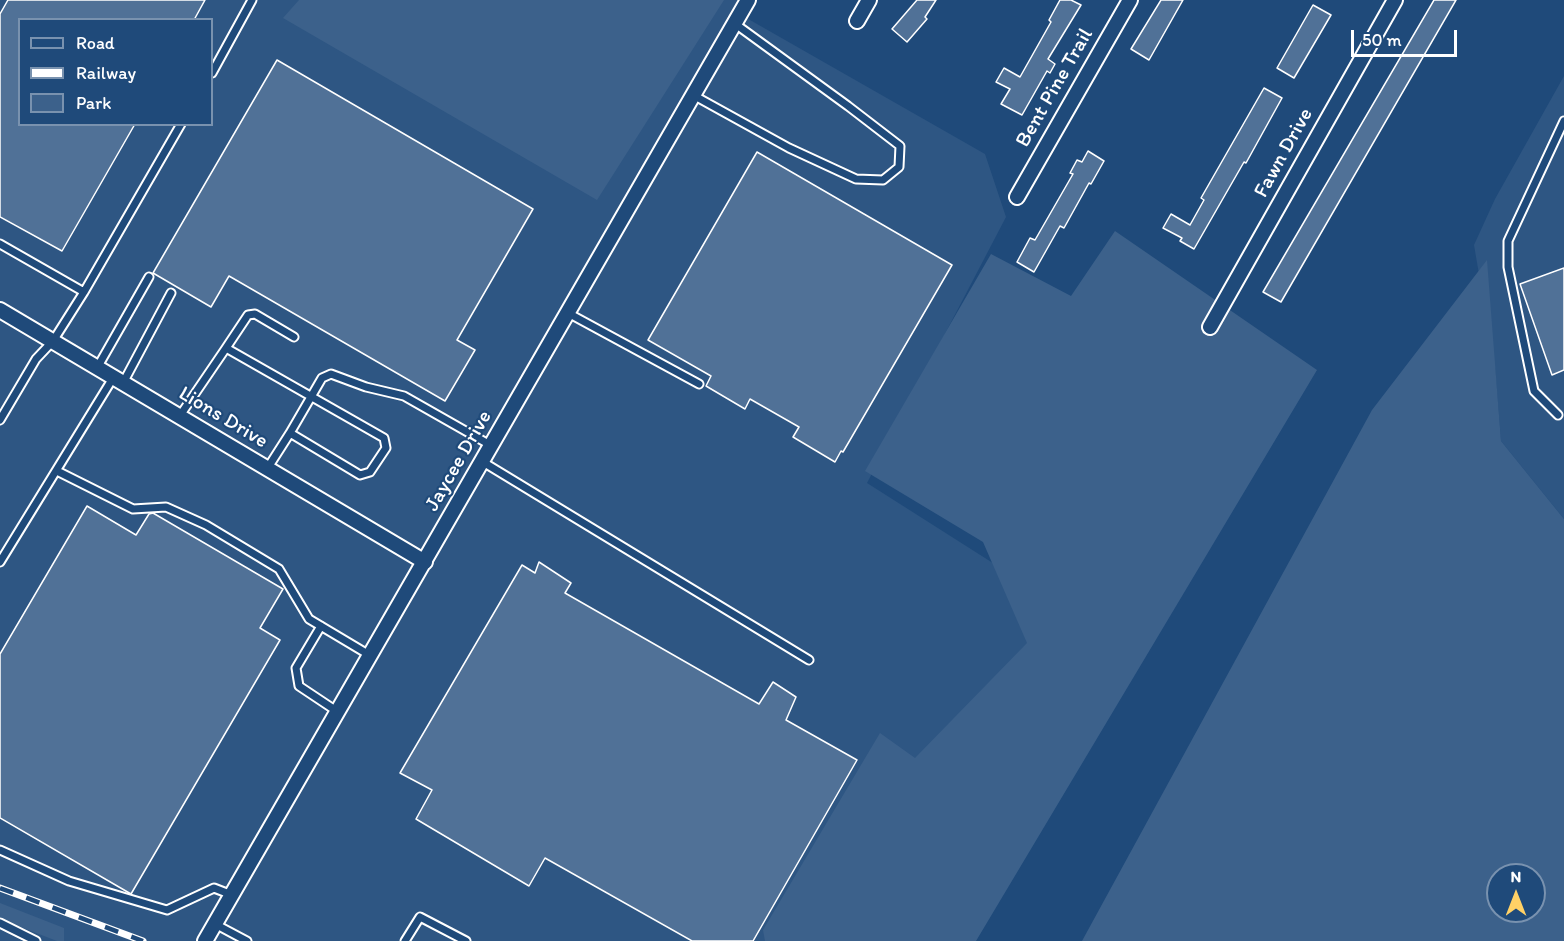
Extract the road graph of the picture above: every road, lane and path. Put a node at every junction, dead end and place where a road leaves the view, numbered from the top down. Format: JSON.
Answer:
{"nodes":[{"id":1,"x":252,"y":0,"type":"edge"},
{"id":2,"x":748,"y":0,"type":"edge"},
{"id":3,"x":869,"y":0,"type":"edge"},
{"id":4,"x":1130,"y":0,"type":"edge"},
{"id":5,"x":1395,"y":0,"type":"edge"},
{"id":6,"x":857,"y":21,"type":"dead end"},
{"id":7,"x":734,"y":23,"type":"junction"},
{"id":8,"x":213,"y":71,"type":"edge"},
{"id":9,"x":693,"y":95,"type":"junction"},
{"id":10,"x":1564,"y":121,"type":"edge"},
{"id":11,"x":181,"y":126,"type":"edge"},
{"id":12,"x":1017,"y":197,"type":"dead end"},
{"id":13,"x":0,"y":244,"type":"edge"},
{"id":14,"x":149,"y":277,"type":"dead end"},
{"id":15,"x":84,"y":292,"type":"junction"},
{"id":16,"x":171,"y":293,"type":"dead end"},
{"id":17,"x":0,"y":310,"type":"edge"},
{"id":18,"x":568,"y":313,"type":"junction"},
{"id":19,"x":1210,"y":327,"type":"dead end"},
{"id":20,"x":294,"y":337,"type":"dead end"},
{"id":21,"x":53,"y":341,"type":"junction"},
{"id":22,"x":226,"y":348,"type":"junction"},
{"id":23,"x":98,"y":368,"type":"junction"},
{"id":24,"x":118,"y":380,"type":"junction"},
{"id":25,"x":699,"y":384,"type":"dead end"},
{"id":26,"x":311,"y":396,"type":"junction"},
{"id":27,"x":1558,"y":415,"type":"dead end"},
{"id":28,"x":179,"y":417,"type":"junction"},
{"id":29,"x":0,"y":420,"type":"edge"},
{"id":30,"x":290,"y":433,"type":"junction"},
{"id":31,"x":492,"y":446,"type":"junction"},
{"id":32,"x":483,"y":462,"type":"junction"},
{"id":33,"x":267,"y":469,"type":"junction"},
{"id":34,"x":57,"y":471,"type":"junction"},
{"id":35,"x":0,"y":562,"type":"edge"},
{"id":36,"x":425,"y":562,"type":"junction"},
{"id":37,"x":321,"y":626,"type":"junction"},
{"id":38,"x":371,"y":656,"type":"junction"},
{"id":39,"x":809,"y":660,"type":"dead end"},
{"id":40,"x":338,"y":712,"type":"junction"},
{"id":41,"x":0,"y":850,"type":"edge"},
{"id":42,"x":232,"y":895,"type":"junction"},
{"id":43,"x":0,"y":923,"type":"edge"},
{"id":44,"x":215,"y":924,"type":"junction"},
{"id":45,"x":36,"y":941,"type":"edge"},
{"id":46,"x":205,"y":941,"type":"edge"},
{"id":47,"x":247,"y":941,"type":"edge"},
{"id":48,"x":405,"y":941,"type":"edge"},
{"id":49,"x":466,"y":941,"type":"edge"}],
"edges":[{"from":1,"to":8,"type":"lane"},
{"from":2,"to":7,"type":"street","name":"Jaycee Drive"},
{"from":3,"to":6,"type":"street"},
{"from":4,"to":12,"type":"street","name":"Bent Pine Trail"},
{"from":5,"to":19,"type":"street","name":"Fawn Drive"},
{"from":7,"to":9,"type":"street","name":"Jaycee Drive"},
{"from":7,"to":9,"type":"lane"},
{"from":9,"to":18,"type":"street","name":"Jaycee Drive"},
{"from":10,"to":27,"type":"lane"},
{"from":11,"to":15,"type":"lane"},
{"from":13,"to":15,"type":"lane"},
{"from":14,"to":23,"type":"lane"},
{"from":15,"to":21,"type":"lane"},
{"from":16,"to":24,"type":"lane"},
{"from":17,"to":21,"type":"street","name":"Lions Drive"},
{"from":18,"to":25,"type":"lane"},
{"from":18,"to":31,"type":"street","name":"Jaycee Drive"},
{"from":20,"to":22,"type":"lane"},
{"from":21,"to":23,"type":"street","name":"Lions Drive"},
{"from":21,"to":29,"type":"lane"},
{"from":22,"to":26,"type":"lane"},
{"from":22,"to":28,"type":"lane"},
{"from":23,"to":24,"type":"street","name":"Lions Drive"},
{"from":24,"to":28,"type":"street","name":"Lions Drive"},
{"from":24,"to":34,"type":"lane"},
{"from":26,"to":30,"type":"lane"},
{"from":26,"to":30,"type":"lane"},
{"from":26,"to":31,"type":"lane"},
{"from":28,"to":33,"type":"street","name":"Lions Drive"},
{"from":30,"to":33,"type":"lane"},
{"from":31,"to":32,"type":"street","name":"Jaycee Drive"},
{"from":32,"to":36,"type":"street","name":"Jaycee Drive"},
{"from":32,"to":39,"type":"lane"},
{"from":33,"to":36,"type":"street","name":"Lions Drive"},
{"from":34,"to":35,"type":"lane"},
{"from":34,"to":37,"type":"lane"},
{"from":36,"to":38,"type":"street","name":"Jaycee Drive"},
{"from":37,"to":38,"type":"lane"},
{"from":37,"to":40,"type":"lane"},
{"from":38,"to":40,"type":"street","name":"Jaycee Drive"},
{"from":40,"to":42,"type":"street","name":"Jaycee Drive"},
{"from":41,"to":42,"type":"lane"},
{"from":42,"to":44,"type":"street","name":"Jaycee Drive"},
{"from":43,"to":45,"type":"lane"},
{"from":44,"to":46,"type":"street","name":"Jaycee Drive"},
{"from":44,"to":47,"type":"lane"},
{"from":48,"to":49,"type":"lane"}]}
